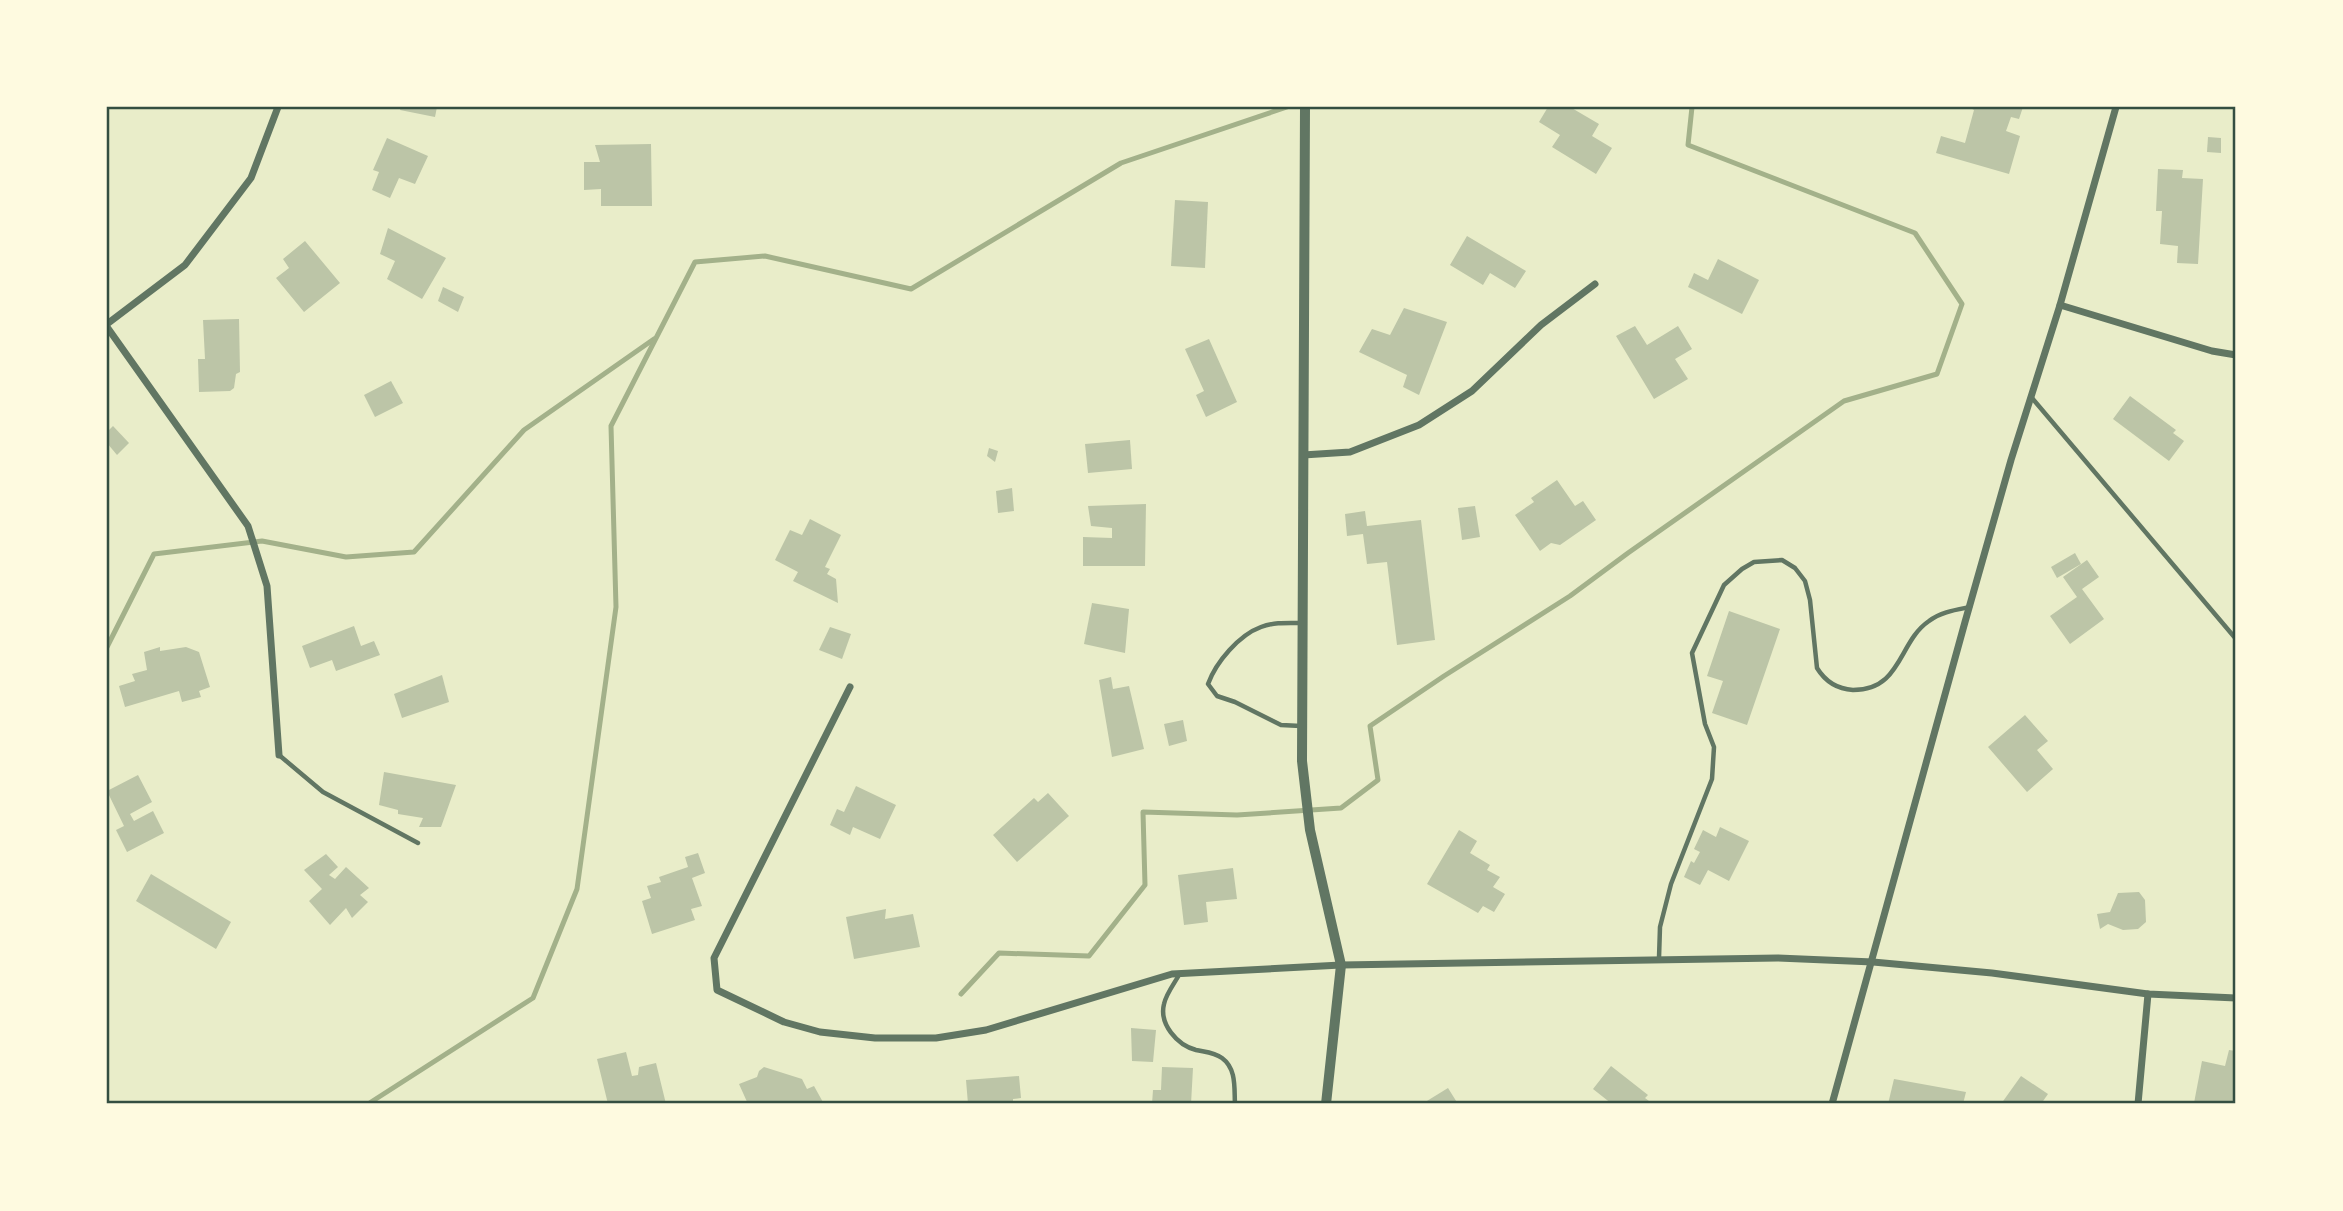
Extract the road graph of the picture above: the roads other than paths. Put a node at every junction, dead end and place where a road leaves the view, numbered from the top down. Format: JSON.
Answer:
{"nodes":[{"id":1,"x":278,"y":107,"type":"edge"},
{"id":2,"x":1305,"y":107,"type":"edge"},
{"id":3,"x":2116,"y":107,"type":"edge"},
{"id":4,"x":1595,"y":284,"type":"dead end"},
{"id":5,"x":2060,"y":305,"type":"junction"},
{"id":6,"x":107,"y":326,"type":"edge"},
{"id":7,"x":2236,"y":355,"type":"edge"},
{"id":8,"x":2031,"y":397,"type":"junction"},
{"id":9,"x":1303,"y":455,"type":"junction"},
{"id":10,"x":1970,"y":607,"type":"junction"},
{"id":11,"x":1302,"y":623,"type":"junction"},
{"id":12,"x":2236,"y":639,"type":"edge"},
{"id":13,"x":850,"y":687,"type":"dead end"},
{"id":14,"x":1301,"y":726,"type":"junction"},
{"id":15,"x":279,"y":755,"type":"joint"},
{"id":16,"x":418,"y":843,"type":"dead end"},
{"id":17,"x":1658,"y":958,"type":"junction"},
{"id":18,"x":1873,"y":962,"type":"junction"},
{"id":19,"x":1341,"y":965,"type":"junction"},
{"id":20,"x":1180,"y":974,"type":"junction"},
{"id":21,"x":2148,"y":994,"type":"junction"},
{"id":22,"x":2236,"y":998,"type":"edge"},
{"id":23,"x":1235,"y":1104,"type":"edge"},
{"id":24,"x":1326,"y":1104,"type":"edge"},
{"id":25,"x":1832,"y":1104,"type":"edge"},
{"id":26,"x":2138,"y":1104,"type":"edge"}],
"edges":[{"from":1,"to":6,"type":"street"},
{"from":2,"to":9,"type":"street"},
{"from":3,"to":5,"type":"street"},
{"from":4,"to":9,"type":"street"},
{"from":5,"to":7,"type":"street"},
{"from":5,"to":8,"type":"street"},
{"from":6,"to":15,"type":"street"},
{"from":8,"to":10,"type":"street"},
{"from":8,"to":12,"type":"lane"},
{"from":9,"to":11,"type":"street"},
{"from":10,"to":17,"type":"lane"},
{"from":10,"to":18,"type":"street"},
{"from":11,"to":14,"type":"street"},
{"from":11,"to":14,"type":"lane"},
{"from":13,"to":20,"type":"street"},
{"from":14,"to":19,"type":"street"},
{"from":15,"to":16,"type":"lane"},
{"from":17,"to":18,"type":"street"},
{"from":17,"to":19,"type":"street"},
{"from":18,"to":21,"type":"street"},
{"from":18,"to":25,"type":"street"},
{"from":19,"to":20,"type":"street"},
{"from":19,"to":24,"type":"street"},
{"from":20,"to":23,"type":"lane"},
{"from":21,"to":22,"type":"street"},
{"from":21,"to":26,"type":"street"}]}
